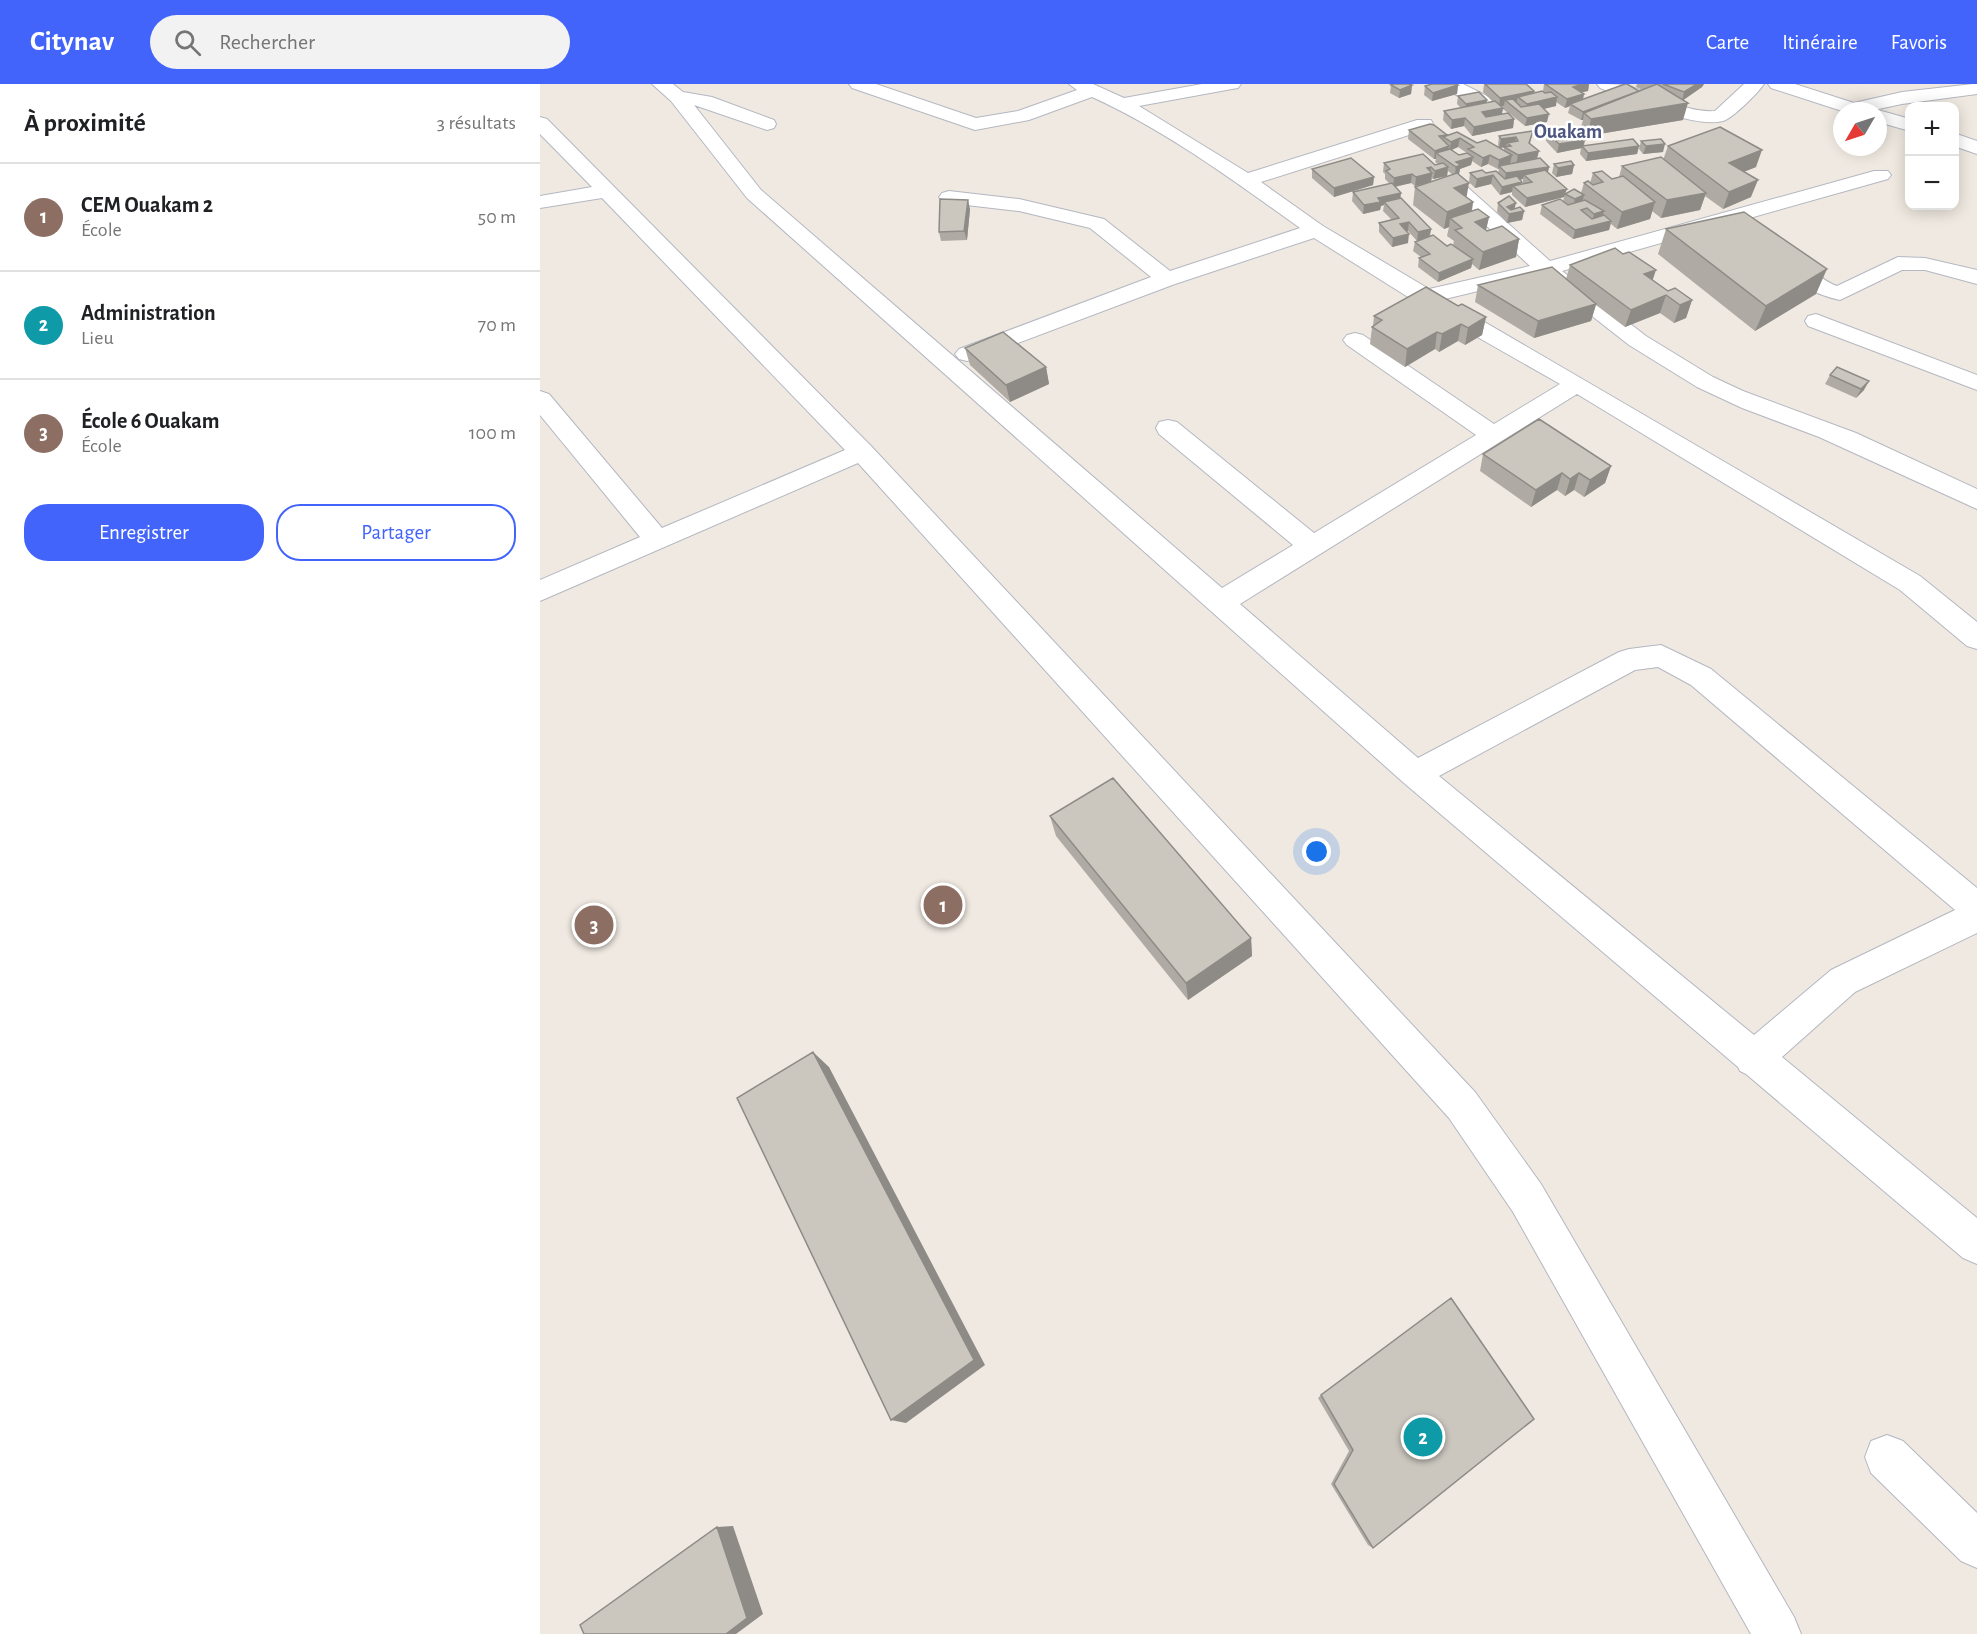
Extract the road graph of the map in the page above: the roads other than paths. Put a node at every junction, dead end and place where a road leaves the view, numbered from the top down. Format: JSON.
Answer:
{"nodes":[{"id":1,"x":858,"y":84,"type":"edge"},
{"id":2,"x":1232,"y":84,"type":"edge"},
{"id":3,"x":1449,"y":84,"type":"edge"},
{"id":4,"x":1606,"y":84,"type":"edge"},
{"id":5,"x":1755,"y":84,"type":"edge"},
{"id":6,"x":1777,"y":84,"type":"edge"},
{"id":7,"x":1086,"y":88,"type":"edge"},
{"id":8,"x":1977,"y":89,"type":"edge"},
{"id":9,"x":669,"y":90,"type":"edge"},
{"id":10,"x":1896,"y":91,"type":"edge"},
{"id":11,"x":1833,"y":102,"type":"edge"},
{"id":12,"x":1873,"y":102,"type":"edge"},
{"id":13,"x":1122,"y":104,"type":"junction"},
{"id":14,"x":1494,"y":107,"type":"edge"},
{"id":15,"x":1887,"y":119,"type":"edge"},
{"id":16,"x":540,"y":123,"type":"edge"},
{"id":17,"x":767,"y":124,"type":"dead end"},
{"id":18,"x":1424,"y":124,"type":"edge"},
{"id":19,"x":1905,"y":124,"type":"edge"},
{"id":20,"x":1959,"y":141,"type":"edge"},
{"id":21,"x":1977,"y":148,"type":"edge"},
{"id":22,"x":1881,"y":175,"type":"dead end"},
{"id":23,"x":1245,"y":180,"type":"junction"},
{"id":24,"x":1458,"y":189,"type":"edge"},
{"id":25,"x":606,"y":191,"type":"junction"},
{"id":26,"x":949,"y":197,"type":"edge"},
{"id":27,"x":540,"y":202,"type":"edge"},
{"id":28,"x":1735,"y":215,"type":"junction"},
{"id":29,"x":1316,"y":230,"type":"junction"},
{"id":30,"x":1752,"y":230,"type":"edge"},
{"id":31,"x":1770,"y":245,"type":"edge"},
{"id":32,"x":1544,"y":269,"type":"junction"},
{"id":33,"x":1977,"y":277,"type":"edge"},
{"id":34,"x":1167,"y":279,"type":"junction"},
{"id":35,"x":1424,"y":297,"type":"junction"},
{"id":36,"x":1816,"y":321,"type":"dead end"},
{"id":37,"x":1355,"y":340,"type":"dead end"},
{"id":38,"x":946,"y":362,"type":"junction"},
{"id":39,"x":1977,"y":383,"type":"edge"},
{"id":40,"x":1577,"y":384,"type":"junction"},
{"id":41,"x":540,"y":399,"type":"edge"},
{"id":42,"x":549,"y":424,"type":"edge"},
{"id":43,"x":1168,"y":428,"type":"dead end"},
{"id":44,"x":1493,"y":435,"type":"junction"},
{"id":45,"x":862,"y":452,"type":"junction"},
{"id":46,"x":1977,"y":500,"type":"edge"},
{"id":47,"x":657,"y":540,"type":"junction"},
{"id":48,"x":1312,"y":546,"type":"junction"},
{"id":49,"x":540,"y":591,"type":"edge"},
{"id":50,"x":1220,"y":603,"type":"junction"},
{"id":51,"x":1977,"y":638,"type":"edge"},
{"id":52,"x":1415,"y":774,"type":"junction"},
{"id":53,"x":1977,"y":908,"type":"edge"},
{"id":54,"x":1977,"y":916,"type":"edge"},
{"id":55,"x":1753,"y":1059,"type":"junction"},
{"id":56,"x":1977,"y":1244,"type":"edge"},
{"id":57,"x":1887,"y":1457,"type":"dead end"},
{"id":58,"x":1977,"y":1545,"type":"edge"},
{"id":59,"x":1777,"y":1634,"type":"edge"}],
"edges":[{"from":1,"to":7,"type":"street"},
{"from":2,"to":13,"type":"street"},
{"from":3,"to":14,"type":"street"},
{"from":4,"to":5,"type":"street"},
{"from":6,"to":11,"type":"street"},
{"from":7,"to":13,"type":"street"},
{"from":8,"to":10,"type":"street"},
{"from":9,"to":17,"type":"street"},
{"from":9,"to":38,"type":"street"},
{"from":10,"to":12,"type":"street"},
{"from":13,"to":23,"type":"street"},
{"from":15,"to":19,"type":"street"},
{"from":16,"to":25,"type":"street"},
{"from":18,"to":23,"type":"street"},
{"from":20,"to":21,"type":"street"},
{"from":22,"to":28,"type":"street"},
{"from":23,"to":29,"type":"street"},
{"from":24,"to":32,"type":"street"},
{"from":25,"to":27,"type":"street"},
{"from":25,"to":45,"type":"street"},
{"from":26,"to":34,"type":"street"},
{"from":28,"to":30,"type":"street"},
{"from":28,"to":32,"type":"street"},
{"from":29,"to":34,"type":"street"},
{"from":29,"to":35,"type":"street"},
{"from":31,"to":33,"type":"street"},
{"from":32,"to":35,"type":"street"},
{"from":32,"to":46,"type":"street"},
{"from":34,"to":38,"type":"street"},
{"from":35,"to":40,"type":"street"},
{"from":36,"to":39,"type":"street"},
{"from":37,"to":44,"type":"street"},
{"from":38,"to":50,"type":"street"},
{"from":40,"to":44,"type":"street"},
{"from":40,"to":51,"type":"street"},
{"from":41,"to":42,"type":"street"},
{"from":42,"to":47,"type":"street"},
{"from":43,"to":48,"type":"street"},
{"from":44,"to":48,"type":"street"},
{"from":45,"to":47,"type":"street"},
{"from":45,"to":59,"type":"street"},
{"from":47,"to":49,"type":"street"},
{"from":48,"to":50,"type":"street"},
{"from":50,"to":52,"type":"street"},
{"from":52,"to":53,"type":"street"},
{"from":52,"to":55,"type":"street"},
{"from":54,"to":55,"type":"street"},
{"from":55,"to":56,"type":"street"},
{"from":57,"to":58,"type":"street"}]}
